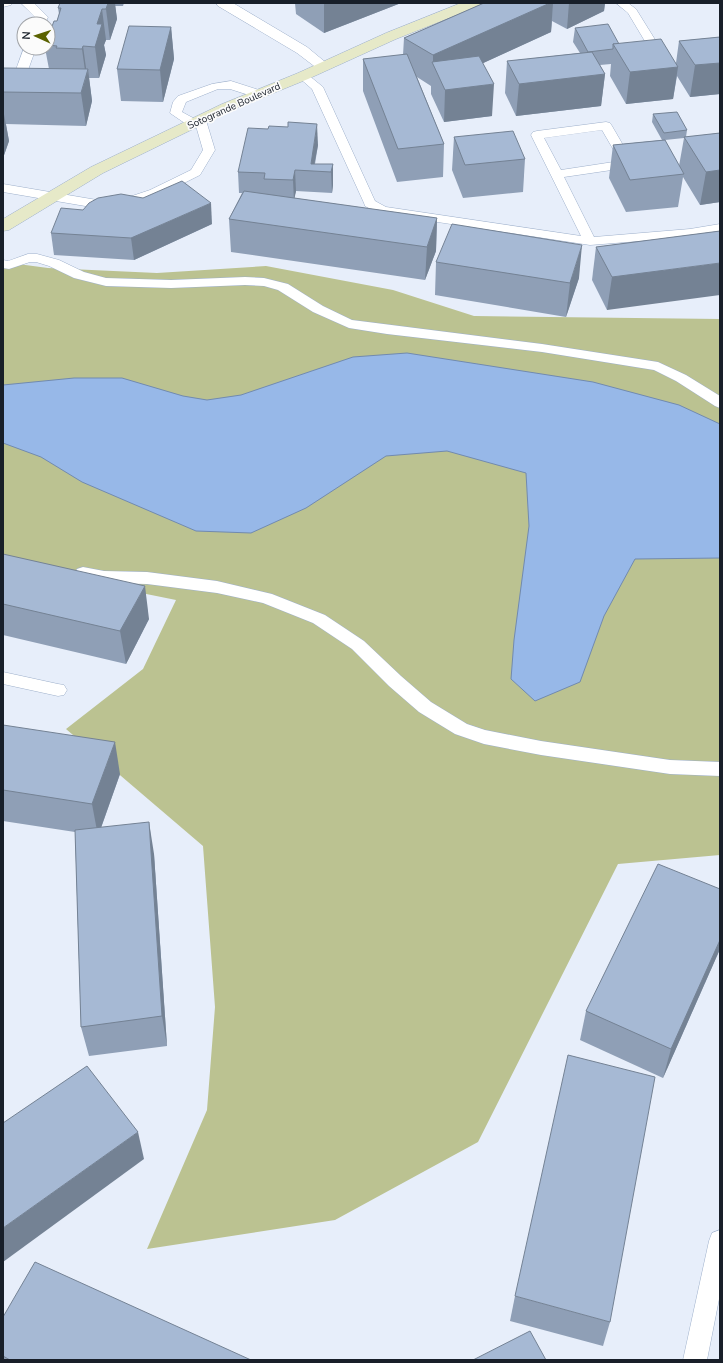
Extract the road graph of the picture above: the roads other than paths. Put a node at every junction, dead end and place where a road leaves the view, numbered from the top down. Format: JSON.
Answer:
{"nodes":[{"id":1,"x":7,"y":3,"type":"edge"},
{"id":2,"x":26,"y":3,"type":"edge"},
{"id":3,"x":474,"y":3,"type":"edge"},
{"id":4,"x":622,"y":3,"type":"edge"},
{"id":5,"x":3,"y":4,"type":"edge"},
{"id":6,"x":229,"y":4,"type":"edge"},
{"id":7,"x":42,"y":16,"type":"edge"},
{"id":8,"x":652,"y":46,"type":"edge"},
{"id":9,"x":27,"y":56,"type":"edge"},
{"id":10,"x":323,"y":66,"type":"junction"},
{"id":11,"x":303,"y":76,"type":"junction"},
{"id":12,"x":3,"y":84,"type":"edge"},
{"id":13,"x":258,"y":94,"type":"junction"},
{"id":14,"x":197,"y":122,"type":"junction"},
{"id":15,"x":557,"y":174,"type":"junction"},
{"id":16,"x":3,"y":188,"type":"edge"},
{"id":17,"x":53,"y":196,"type":"junction"},
{"id":18,"x":3,"y":226,"type":"edge"},
{"id":19,"x":720,"y":228,"type":"edge"},
{"id":20,"x":590,"y":240,"type":"junction"},
{"id":21,"x":3,"y":264,"type":"edge"},
{"id":22,"x":720,"y":403,"type":"edge"},
{"id":23,"x":68,"y":570,"type":"edge"},
{"id":24,"x":3,"y":678,"type":"edge"},
{"id":25,"x":58,"y":690,"type":"dead end"},
{"id":26,"x":720,"y":769,"type":"edge"},
{"id":27,"x":720,"y":1241,"type":"edge"},
{"id":28,"x":696,"y":1360,"type":"edge"}],
"edges":[{"from":1,"to":5,"type":"lane"},
{"from":2,"to":7,"type":"lane"},
{"from":3,"to":10,"type":"street","name":"Sotogrande Boulevard"},
{"from":4,"to":8,"type":"lane"},
{"from":6,"to":10,"type":"street"},
{"from":9,"to":12,"type":"lane"},
{"from":10,"to":11,"type":"street","name":"Sotogrande Boulevard"},
{"from":11,"to":13,"type":"street","name":"Sotogrande Boulevard"},
{"from":11,"to":20,"type":"lane"},
{"from":13,"to":14,"type":"street","name":"Sotogrande Boulevard"},
{"from":13,"to":14,"type":"lane"},
{"from":14,"to":17,"type":"street","name":"Sotogrande Boulevard"},
{"from":14,"to":17,"type":"lane"},
{"from":15,"to":15,"type":"lane"},
{"from":15,"to":20,"type":"lane"},
{"from":16,"to":17,"type":"lane"},
{"from":17,"to":18,"type":"street","name":"Sotogrande Boulevard"},
{"from":19,"to":20,"type":"lane"},
{"from":21,"to":22,"type":"lane"},
{"from":23,"to":26,"type":"lane"},
{"from":24,"to":25,"type":"lane"},
{"from":27,"to":28,"type":"lane"}]}
